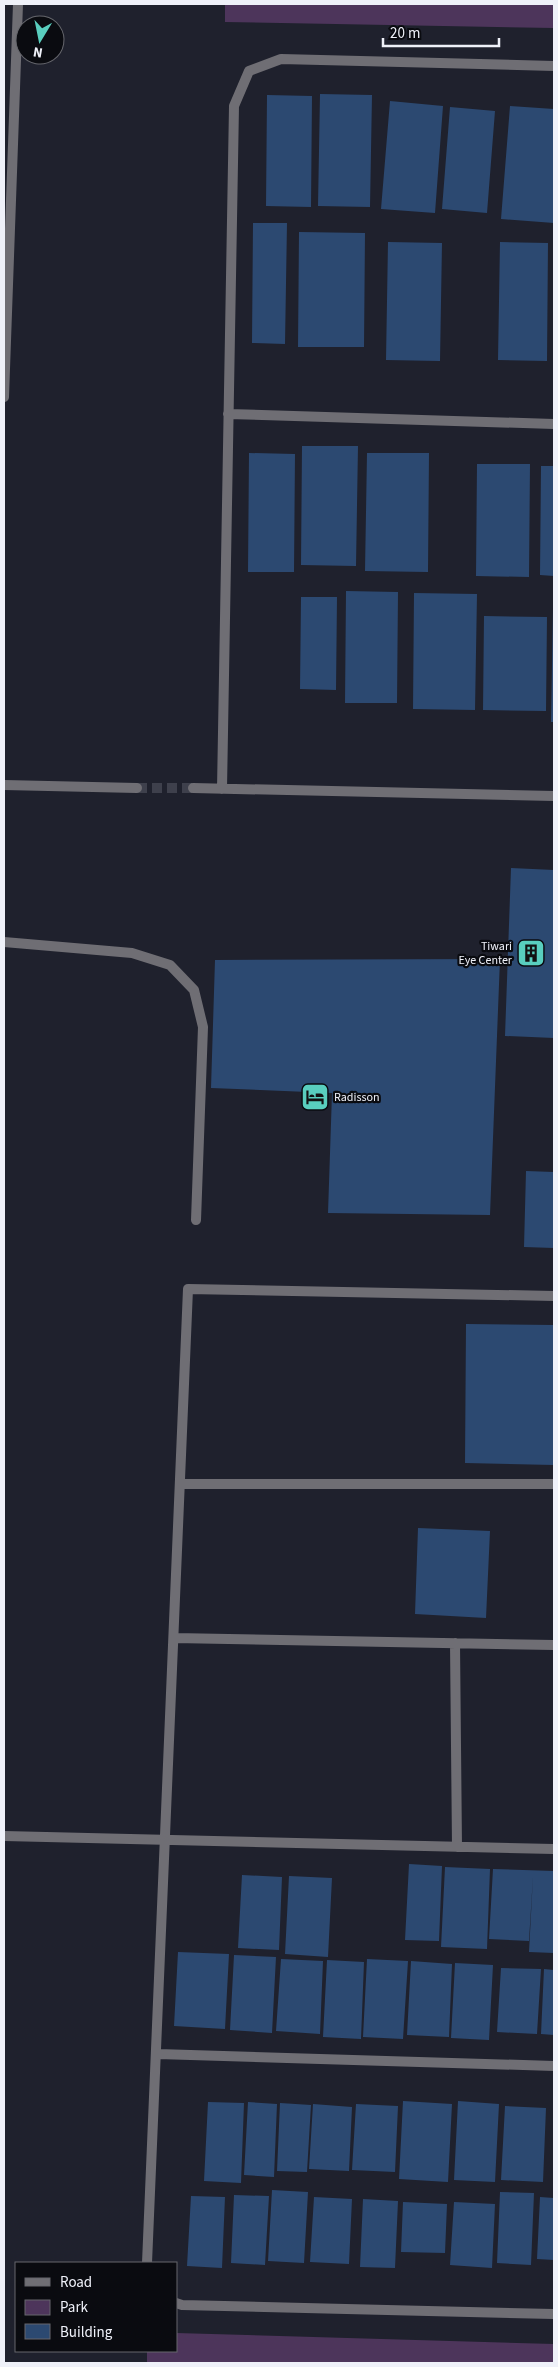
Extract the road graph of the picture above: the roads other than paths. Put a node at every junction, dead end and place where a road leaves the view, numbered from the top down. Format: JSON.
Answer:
{"nodes":[{"id":1,"x":18,"y":4,"type":"edge"},
{"id":2,"x":554,"y":66,"type":"edge"},
{"id":3,"x":4,"y":397,"type":"edge"},
{"id":4,"x":228,"y":414,"type":"junction"},
{"id":5,"x":554,"y":424,"type":"edge"},
{"id":6,"x":4,"y":785,"type":"edge"},
{"id":7,"x":137,"y":788,"type":"tunnel mouth"},
{"id":8,"x":193,"y":788,"type":"tunnel mouth"},
{"id":9,"x":222,"y":789,"type":"junction"},
{"id":10,"x":554,"y":796,"type":"edge"},
{"id":11,"x":4,"y":942,"type":"edge"},
{"id":12,"x":196,"y":1220,"type":"dead end"},
{"id":13,"x":554,"y":1296,"type":"edge"},
{"id":14,"x":180,"y":1484,"type":"junction"},
{"id":15,"x":554,"y":1484,"type":"edge"},
{"id":16,"x":174,"y":1638,"type":"junction"},
{"id":17,"x":454,"y":1644,"type":"junction"},
{"id":18,"x":554,"y":1645,"type":"edge"},
{"id":19,"x":4,"y":1836,"type":"edge"},
{"id":20,"x":166,"y":1840,"type":"junction"},
{"id":21,"x":457,"y":1847,"type":"junction"},
{"id":22,"x":554,"y":1849,"type":"edge"},
{"id":23,"x":158,"y":2054,"type":"junction"},
{"id":24,"x":554,"y":2066,"type":"edge"},
{"id":25,"x":147,"y":2262,"type":"edge"},
{"id":26,"x":178,"y":2304,"type":"edge"},
{"id":27,"x":554,"y":2314,"type":"edge"}],
"edges":[{"from":1,"to":3,"type":"street"},
{"from":2,"to":4,"type":"street"},
{"from":4,"to":5,"type":"street"},
{"from":4,"to":9,"type":"street"},
{"from":6,"to":7,"type":"street"},
{"from":8,"to":9,"type":"street"},
{"from":9,"to":10,"type":"street"},
{"from":11,"to":12,"type":"street"},
{"from":13,"to":14,"type":"street"},
{"from":14,"to":15,"type":"street"},
{"from":14,"to":16,"type":"street"},
{"from":16,"to":17,"type":"street"},
{"from":16,"to":20,"type":"street"},
{"from":17,"to":18,"type":"street"},
{"from":17,"to":21,"type":"street"},
{"from":19,"to":20,"type":"street"},
{"from":20,"to":21,"type":"street"},
{"from":20,"to":23,"type":"street"},
{"from":21,"to":22,"type":"street"},
{"from":23,"to":24,"type":"street"},
{"from":23,"to":25,"type":"street"},
{"from":26,"to":27,"type":"street"}]}
